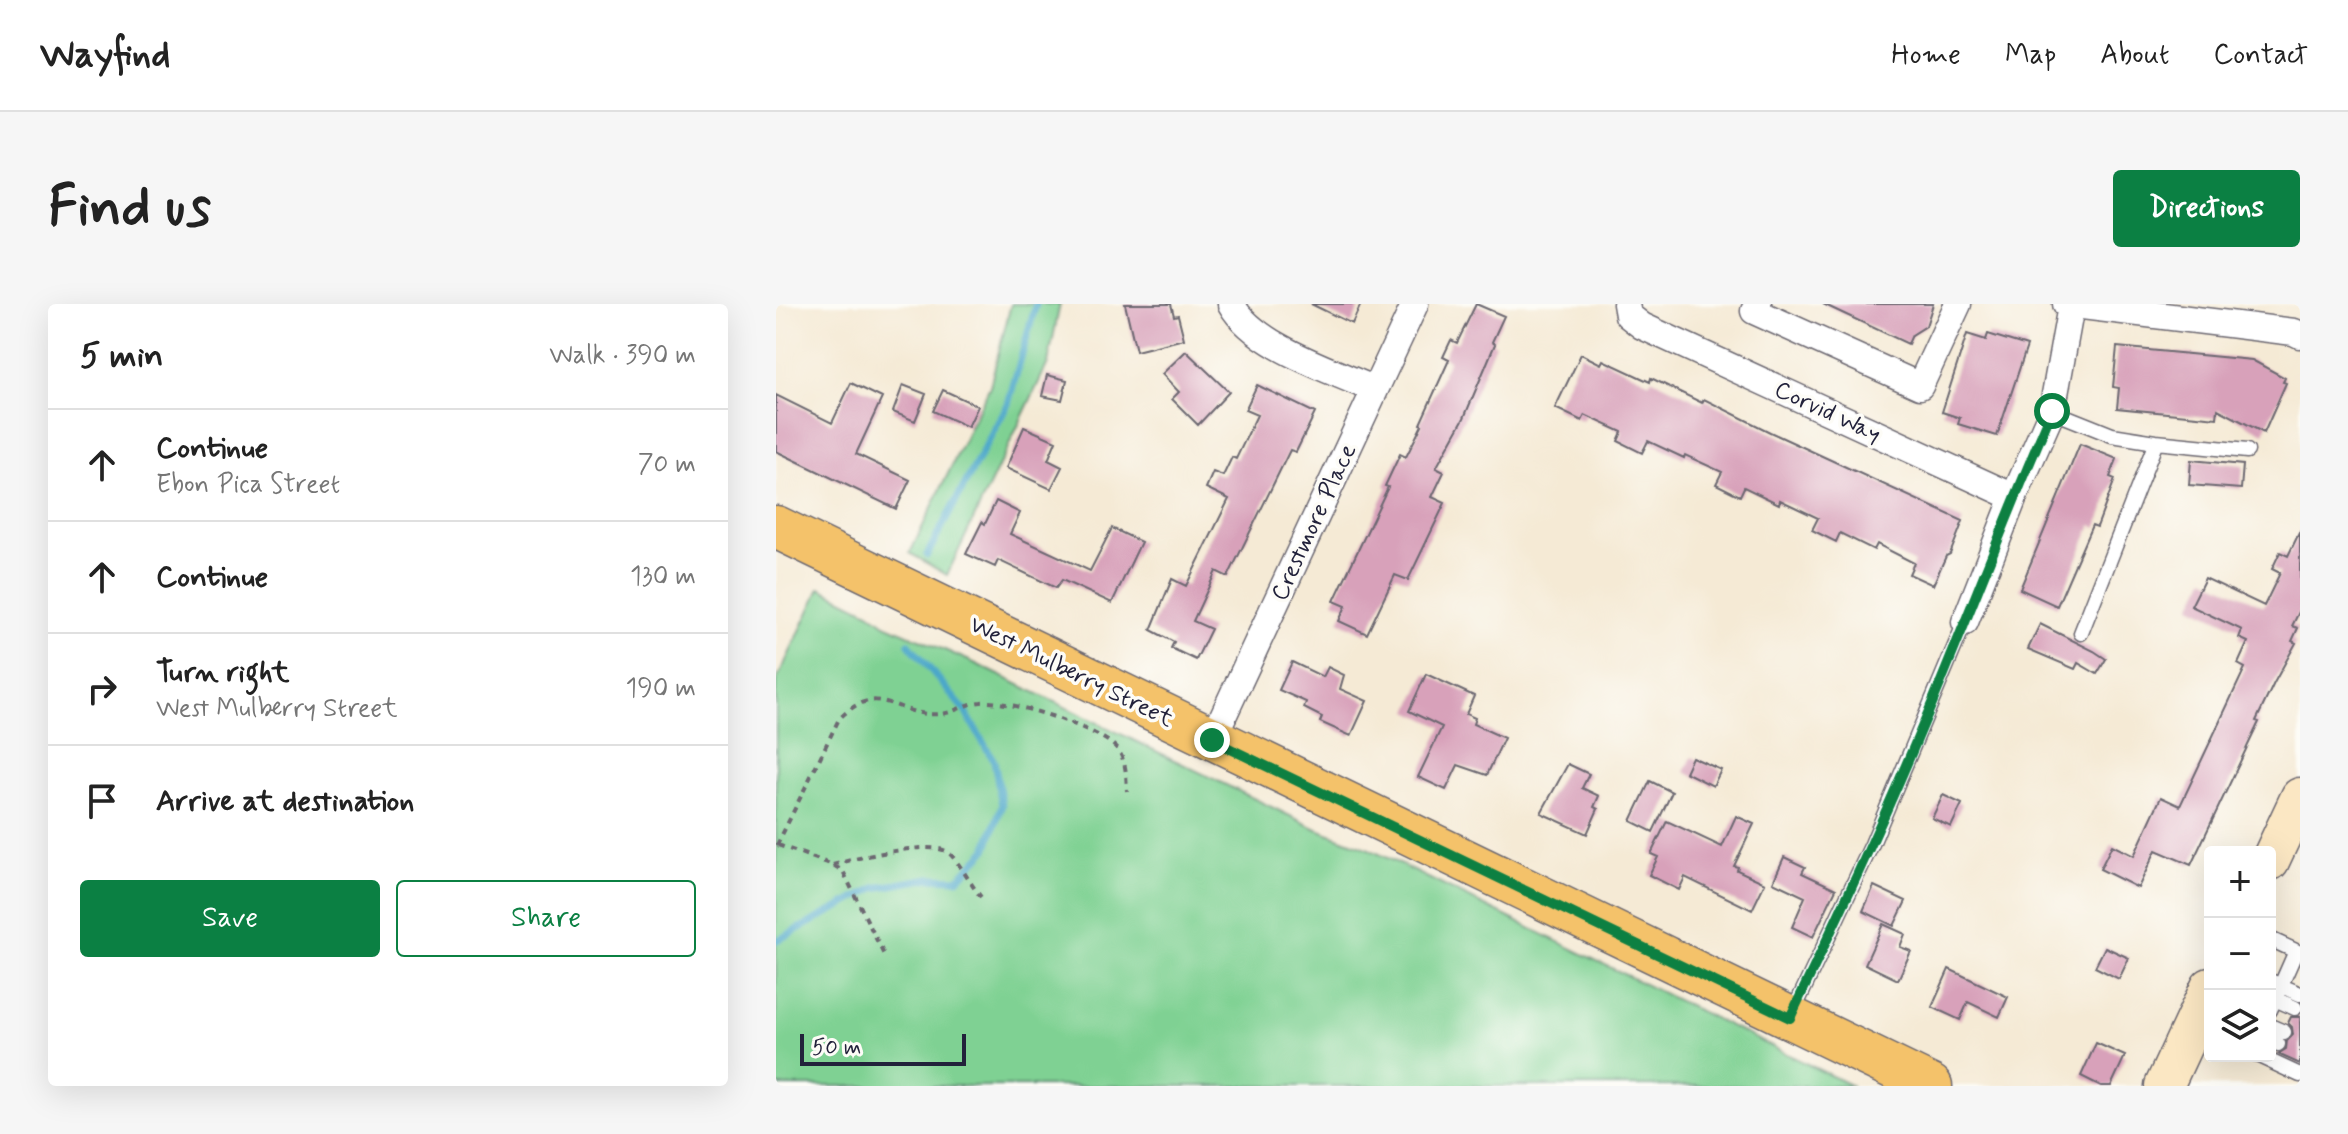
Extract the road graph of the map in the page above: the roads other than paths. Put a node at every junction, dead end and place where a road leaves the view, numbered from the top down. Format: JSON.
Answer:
{"nodes":[{"id":1,"x":1231,"y":304,"type":"edge"},
{"id":2,"x":1415,"y":304,"type":"edge"},
{"id":3,"x":1626,"y":304,"type":"edge"},
{"id":4,"x":1758,"y":304,"type":"edge"},
{"id":5,"x":1958,"y":304,"type":"edge"},
{"id":6,"x":2068,"y":305,"type":"edge"},
{"id":7,"x":2300,"y":335,"type":"edge"},
{"id":8,"x":1375,"y":390,"type":"junction"},
{"id":9,"x":2052,"y":411,"type":"junction"},
{"id":10,"x":2156,"y":442,"type":"junction"},
{"id":11,"x":2247,"y":451,"type":"dead end"},
{"id":12,"x":2014,"y":497,"type":"junction"},
{"id":13,"x":776,"y":527,"type":"edge"},
{"id":14,"x":1965,"y":622,"type":"joint"},
{"id":15,"x":2081,"y":633,"type":"dead end"},
{"id":16,"x":1212,"y":740,"type":"junction"},
{"id":17,"x":2300,"y":797,"type":"edge"},
{"id":18,"x":2276,"y":848,"type":"edge"},
{"id":19,"x":2276,"y":942,"type":"edge"},
{"id":20,"x":2298,"y":952,"type":"edge"},
{"id":21,"x":2209,"y":990,"type":"edge"},
{"id":22,"x":2276,"y":990,"type":"edge"},
{"id":23,"x":2276,"y":995,"type":"edge"},
{"id":24,"x":2297,"y":1001,"type":"edge"},
{"id":25,"x":1790,"y":1018,"type":"junction"},
{"id":26,"x":2201,"y":1028,"type":"edge"},
{"id":27,"x":2272,"y":1062,"type":"edge"},
{"id":28,"x":2300,"y":1075,"type":"edge"},
{"id":29,"x":1931,"y":1086,"type":"edge"},
{"id":30,"x":2164,"y":1086,"type":"edge"}],
"edges":[{"from":1,"to":8,"type":"street"},
{"from":2,"to":8,"type":"street","name":"Crestmore Place"},
{"from":3,"to":12,"type":"street","name":"Corvid Way"},
{"from":4,"to":5,"type":"street"},
{"from":6,"to":7,"type":"street"},
{"from":6,"to":9,"type":"street"},
{"from":8,"to":16,"type":"street","name":"Crestmore Place"},
{"from":9,"to":10,"type":"lane"},
{"from":9,"to":12,"type":"street"},
{"from":10,"to":11,"type":"lane"},
{"from":10,"to":15,"type":"lane"},
{"from":12,"to":14,"type":"street"},
{"from":13,"to":16,"type":"main road","name":"West Mulberry Street"},
{"from":14,"to":25,"type":"lane"},
{"from":16,"to":25,"type":"main road","name":"West Mulberry Street"},
{"from":17,"to":18,"type":"main road"},
{"from":19,"to":20,"type":"lane"},
{"from":20,"to":22,"type":"lane"},
{"from":21,"to":26,"type":"main road"},
{"from":23,"to":24,"type":"lane"},
{"from":25,"to":29,"type":"main road","name":"West Mulberry Street"},
{"from":26,"to":30,"type":"main road"},
{"from":27,"to":28,"type":"lane"}]}
